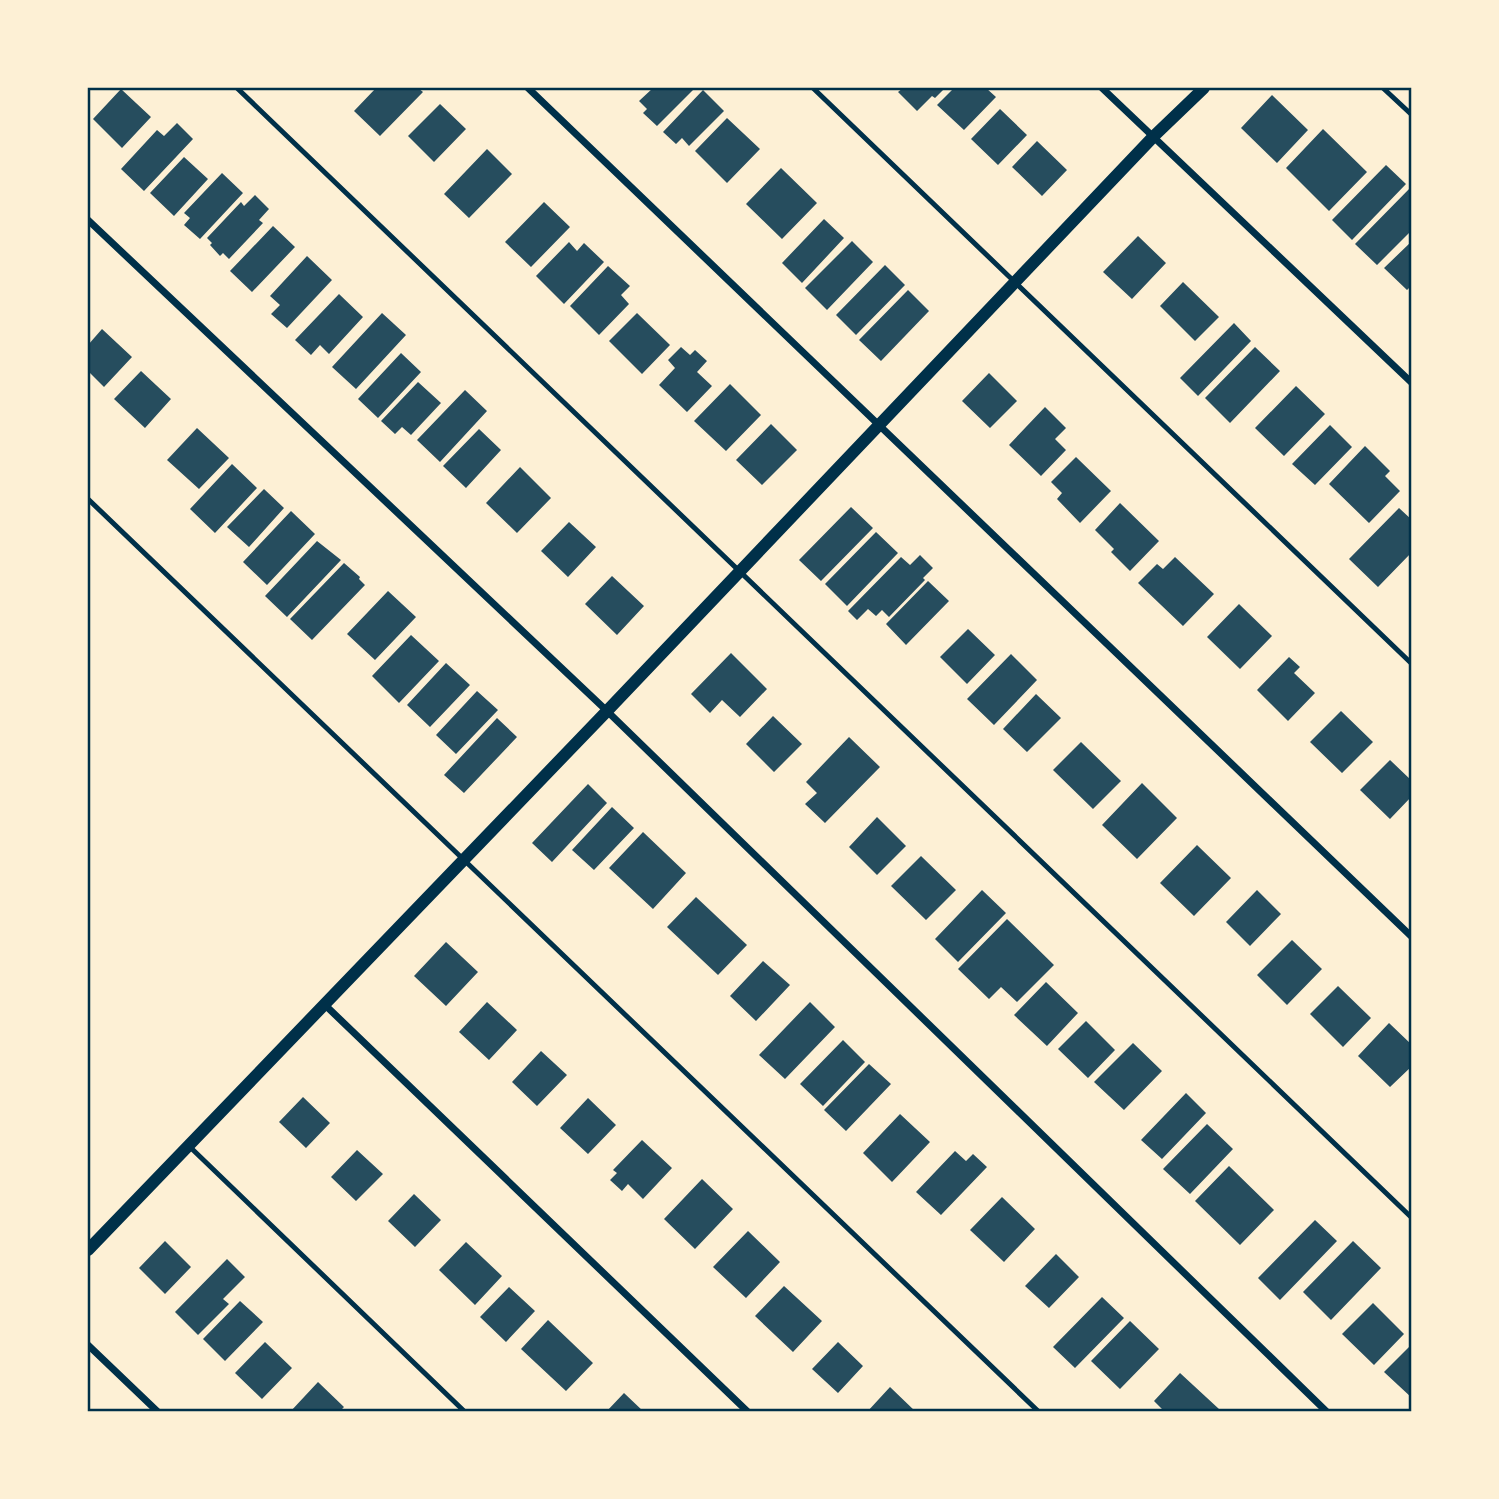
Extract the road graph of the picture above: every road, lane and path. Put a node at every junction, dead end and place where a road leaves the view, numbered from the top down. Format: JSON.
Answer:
{"nodes":[{"id":1,"x":237,"y":88,"type":"edge"},
{"id":2,"x":527,"y":88,"type":"edge"},
{"id":3,"x":813,"y":88,"type":"edge"},
{"id":4,"x":1102,"y":88,"type":"edge"},
{"id":5,"x":1204,"y":88,"type":"edge"},
{"id":6,"x":1383,"y":88,"type":"edge"},
{"id":7,"x":1412,"y":115,"type":"edge"},
{"id":8,"x":1154,"y":136,"type":"junction"},
{"id":9,"x":88,"y":220,"type":"edge"},
{"id":10,"x":1014,"y":282,"type":"junction"},
{"id":11,"x":1412,"y":383,"type":"edge"},
{"id":12,"x":877,"y":425,"type":"junction"},
{"id":13,"x":88,"y":499,"type":"edge"},
{"id":14,"x":739,"y":572,"type":"junction"},
{"id":15,"x":1412,"y":664,"type":"edge"},
{"id":16,"x":607,"y":711,"type":"junction"},
{"id":17,"x":464,"y":859,"type":"junction"},
{"id":18,"x":1412,"y":937,"type":"edge"},
{"id":19,"x":323,"y":1004,"type":"junction"},
{"id":20,"x":188,"y":1145,"type":"junction"},
{"id":21,"x":1412,"y":1218,"type":"edge"},
{"id":22,"x":88,"y":1250,"type":"edge"},
{"id":23,"x":88,"y":1345,"type":"edge"},
{"id":24,"x":158,"y":1412,"type":"edge"},
{"id":25,"x":465,"y":1412,"type":"edge"},
{"id":26,"x":748,"y":1412,"type":"edge"},
{"id":27,"x":1039,"y":1412,"type":"edge"},
{"id":28,"x":1327,"y":1412,"type":"edge"}],
"edges":[{"from":1,"to":14,"type":"lane"},
{"from":2,"to":12,"type":"street"},
{"from":3,"to":10,"type":"lane"},
{"from":4,"to":8,"type":"street"},
{"from":5,"to":8,"type":"street"},
{"from":6,"to":7,"type":"lane"},
{"from":8,"to":10,"type":"street"},
{"from":8,"to":11,"type":"street"},
{"from":9,"to":16,"type":"street"},
{"from":10,"to":12,"type":"street"},
{"from":10,"to":15,"type":"lane"},
{"from":12,"to":14,"type":"street"},
{"from":12,"to":18,"type":"street"},
{"from":13,"to":17,"type":"lane"},
{"from":14,"to":16,"type":"street"},
{"from":14,"to":21,"type":"lane"},
{"from":16,"to":17,"type":"street"},
{"from":16,"to":28,"type":"street"},
{"from":17,"to":19,"type":"street"},
{"from":17,"to":27,"type":"lane"},
{"from":19,"to":20,"type":"street"},
{"from":19,"to":26,"type":"street"},
{"from":20,"to":22,"type":"street"},
{"from":20,"to":25,"type":"lane"},
{"from":23,"to":24,"type":"street"}]}
